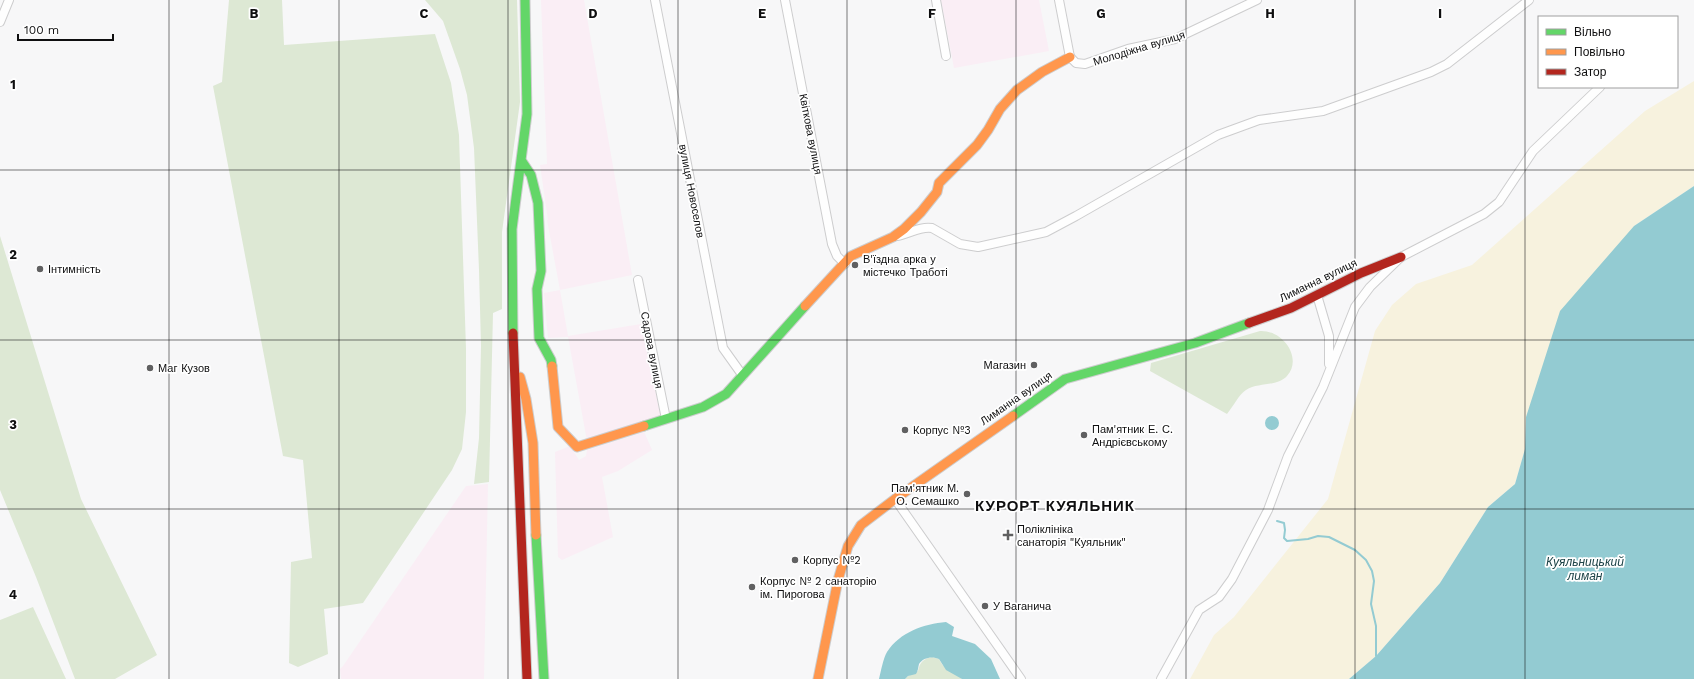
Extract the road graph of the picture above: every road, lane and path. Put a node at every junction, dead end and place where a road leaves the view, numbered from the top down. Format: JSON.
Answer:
{"nodes":[{"id":1,"x":9,"y":0,"type":"edge"},
{"id":2,"x":525,"y":0,"type":"edge"},
{"id":3,"x":655,"y":0,"type":"edge"},
{"id":4,"x":785,"y":0,"type":"edge"},
{"id":5,"x":936,"y":0,"type":"edge"},
{"id":6,"x":1060,"y":0,"type":"edge"},
{"id":7,"x":1258,"y":0,"type":"edge"},
{"id":8,"x":1528,"y":0,"type":"edge"},
{"id":9,"x":0,"y":22,"type":"edge"},
{"id":10,"x":946,"y":56,"type":"dead end"},
{"id":11,"x":1070,"y":56,"type":"junction"},
{"id":12,"x":1599,"y":88,"type":"edge"},
{"id":13,"x":521,"y":160,"type":"junction"},
{"id":14,"x":921,"y":212,"type":"junction"},
{"id":15,"x":928,"y":227,"type":"junction"},
{"id":16,"x":893,"y":237,"type":"junction"},
{"id":17,"x":1401,"y":257,"type":"junction"},
{"id":18,"x":850,"y":262,"type":"junction"},
{"id":19,"x":638,"y":280,"type":"dead end"},
{"id":20,"x":1317,"y":295,"type":"junction"},
{"id":21,"x":514,"y":355,"type":"junction"},
{"id":22,"x":1329,"y":369,"type":"junction"},
{"id":23,"x":743,"y":376,"type":"junction"},
{"id":24,"x":666,"y":419,"type":"junction"},
{"id":25,"x":895,"y":499,"type":"junction"},
{"id":26,"x":527,"y":679,"type":"edge"},
{"id":27,"x":544,"y":679,"type":"edge"},
{"id":28,"x":818,"y":679,"type":"edge"},
{"id":29,"x":1021,"y":679,"type":"edge"},
{"id":30,"x":1161,"y":679,"type":"edge"}],
"edges":[{"from":1,"to":9,"type":"street"},
{"from":2,"to":13,"type":"main road"},
{"from":3,"to":23,"type":"street","name":"вулиця Новоселов"},
{"from":4,"to":18,"type":"street","name":"Квіткова вулиця"},
{"from":5,"to":10,"type":"street"},
{"from":6,"to":11,"type":"street"},
{"from":7,"to":11,"type":"street","name":"Молодіжна вулиця"},
{"from":8,"to":15,"type":"street"},
{"from":11,"to":14,"type":"main road"},
{"from":12,"to":17,"type":"street"},
{"from":13,"to":21,"type":"main road"},
{"from":13,"to":24,"type":"main road"},
{"from":14,"to":15,"type":"street"},
{"from":14,"to":16,"type":"main road"},
{"from":15,"to":16,"type":"street"},
{"from":16,"to":18,"type":"main road"},
{"from":17,"to":20,"type":"main road","name":"Лиманна вулиця"},
{"from":17,"to":22,"type":"street"},
{"from":18,"to":23,"type":"main road"},
{"from":19,"to":24,"type":"street","name":"Садова вулиця"},
{"from":20,"to":22,"type":"street"},
{"from":20,"to":25,"type":"main road","name":"Лиманна вулиця"},
{"from":21,"to":26,"type":"main road"},
{"from":21,"to":27,"type":"main road"},
{"from":22,"to":30,"type":"street"},
{"from":23,"to":24,"type":"main road"},
{"from":25,"to":28,"type":"main road","name":"Лиманна вулиця"},
{"from":25,"to":29,"type":"street"}]}
